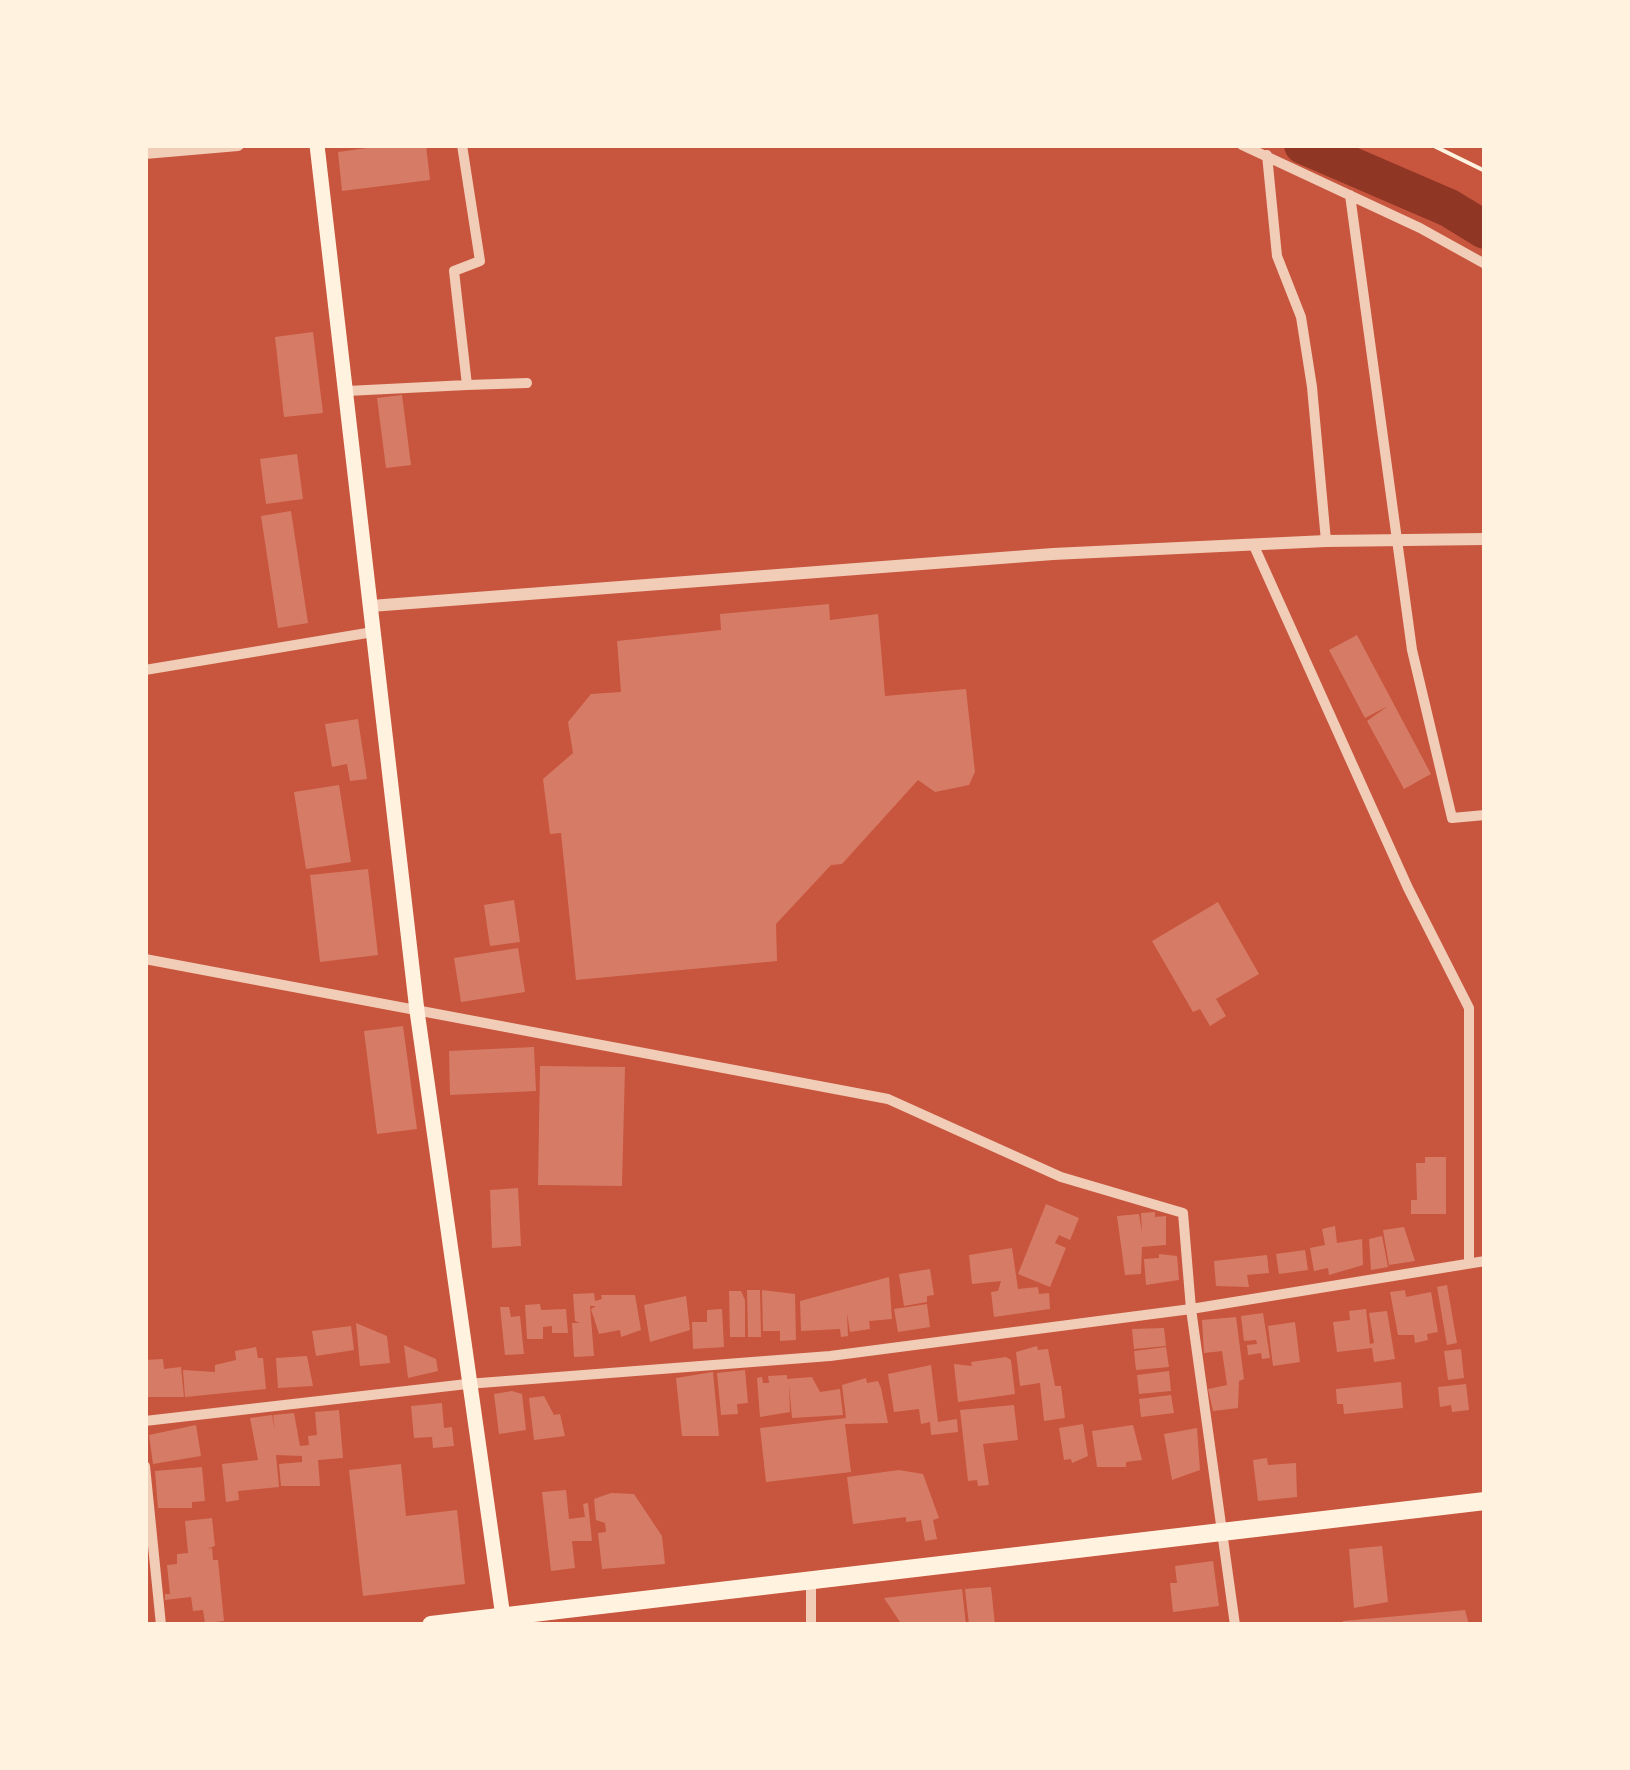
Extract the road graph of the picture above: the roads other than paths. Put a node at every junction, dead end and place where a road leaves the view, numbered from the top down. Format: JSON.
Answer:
{"nodes":[{"id":1,"x":238,"y":145,"type":"edge"},
{"id":2,"x":317,"y":145,"type":"edge"},
{"id":3,"x":462,"y":145,"type":"edge"},
{"id":4,"x":1242,"y":145,"type":"edge"},
{"id":5,"x":145,"y":153,"type":"edge"},
{"id":6,"x":1267,"y":155,"type":"junction"},
{"id":7,"x":1350,"y":195,"type":"junction"},
{"id":8,"x":1485,"y":264,"type":"edge"},
{"id":9,"x":527,"y":383,"type":"dead end"},
{"id":10,"x":466,"y":384,"type":"junction"},
{"id":11,"x":347,"y":391,"type":"junction"},
{"id":12,"x":1485,"y":539,"type":"edge"},
{"id":13,"x":1326,"y":540,"type":"junction"},
{"id":14,"x":1398,"y":542,"type":"junction"},
{"id":15,"x":1254,"y":546,"type":"junction"},
{"id":16,"x":371,"y":606,"type":"junction"},
{"id":17,"x":374,"y":632,"type":"junction"},
{"id":18,"x":145,"y":670,"type":"edge"},
{"id":19,"x":1485,"y":814,"type":"edge"},
{"id":20,"x":145,"y":958,"type":"edge"},
{"id":21,"x":417,"y":1011,"type":"junction"},
{"id":22,"x":1485,"y":1261,"type":"edge"},
{"id":23,"x":1469,"y":1263,"type":"junction"},
{"id":24,"x":1191,"y":1310,"type":"junction"},
{"id":25,"x":467,"y":1384,"type":"junction"},
{"id":26,"x":145,"y":1421,"type":"edge"},
{"id":27,"x":145,"y":1466,"type":"edge"},
{"id":28,"x":1485,"y":1501,"type":"edge"},
{"id":29,"x":1219,"y":1530,"type":"junction"},
{"id":30,"x":811,"y":1578,"type":"junction"},
{"id":31,"x":503,"y":1617,"type":"junction"},
{"id":32,"x":162,"y":1625,"type":"edge"},
{"id":33,"x":431,"y":1625,"type":"edge"},
{"id":34,"x":811,"y":1625,"type":"edge"},
{"id":35,"x":1234,"y":1625,"type":"edge"}],
"edges":[{"from":1,"to":5,"type":"street"},
{"from":2,"to":11,"type":"main road"},
{"from":3,"to":10,"type":"street"},
{"from":4,"to":6,"type":"street"},
{"from":6,"to":7,"type":"street"},
{"from":6,"to":13,"type":"street"},
{"from":7,"to":8,"type":"street"},
{"from":7,"to":14,"type":"street"},
{"from":9,"to":10,"type":"street"},
{"from":10,"to":11,"type":"street"},
{"from":11,"to":16,"type":"main road"},
{"from":12,"to":14,"type":"street"},
{"from":13,"to":14,"type":"street"},
{"from":13,"to":15,"type":"street"},
{"from":14,"to":19,"type":"street"},
{"from":15,"to":16,"type":"street"},
{"from":15,"to":23,"type":"street"},
{"from":16,"to":17,"type":"main road"},
{"from":17,"to":18,"type":"street"},
{"from":17,"to":21,"type":"main road"},
{"from":20,"to":21,"type":"street"},
{"from":21,"to":24,"type":"street"},
{"from":21,"to":25,"type":"main road"},
{"from":22,"to":23,"type":"street"},
{"from":23,"to":24,"type":"street"},
{"from":24,"to":25,"type":"street"},
{"from":24,"to":29,"type":"street"},
{"from":25,"to":26,"type":"street"},
{"from":25,"to":31,"type":"main road"},
{"from":27,"to":32,"type":"street"},
{"from":28,"to":29,"type":"highway"},
{"from":29,"to":30,"type":"highway"},
{"from":29,"to":35,"type":"street"},
{"from":30,"to":31,"type":"highway"},
{"from":30,"to":34,"type":"street"},
{"from":31,"to":33,"type":"highway"}]}
